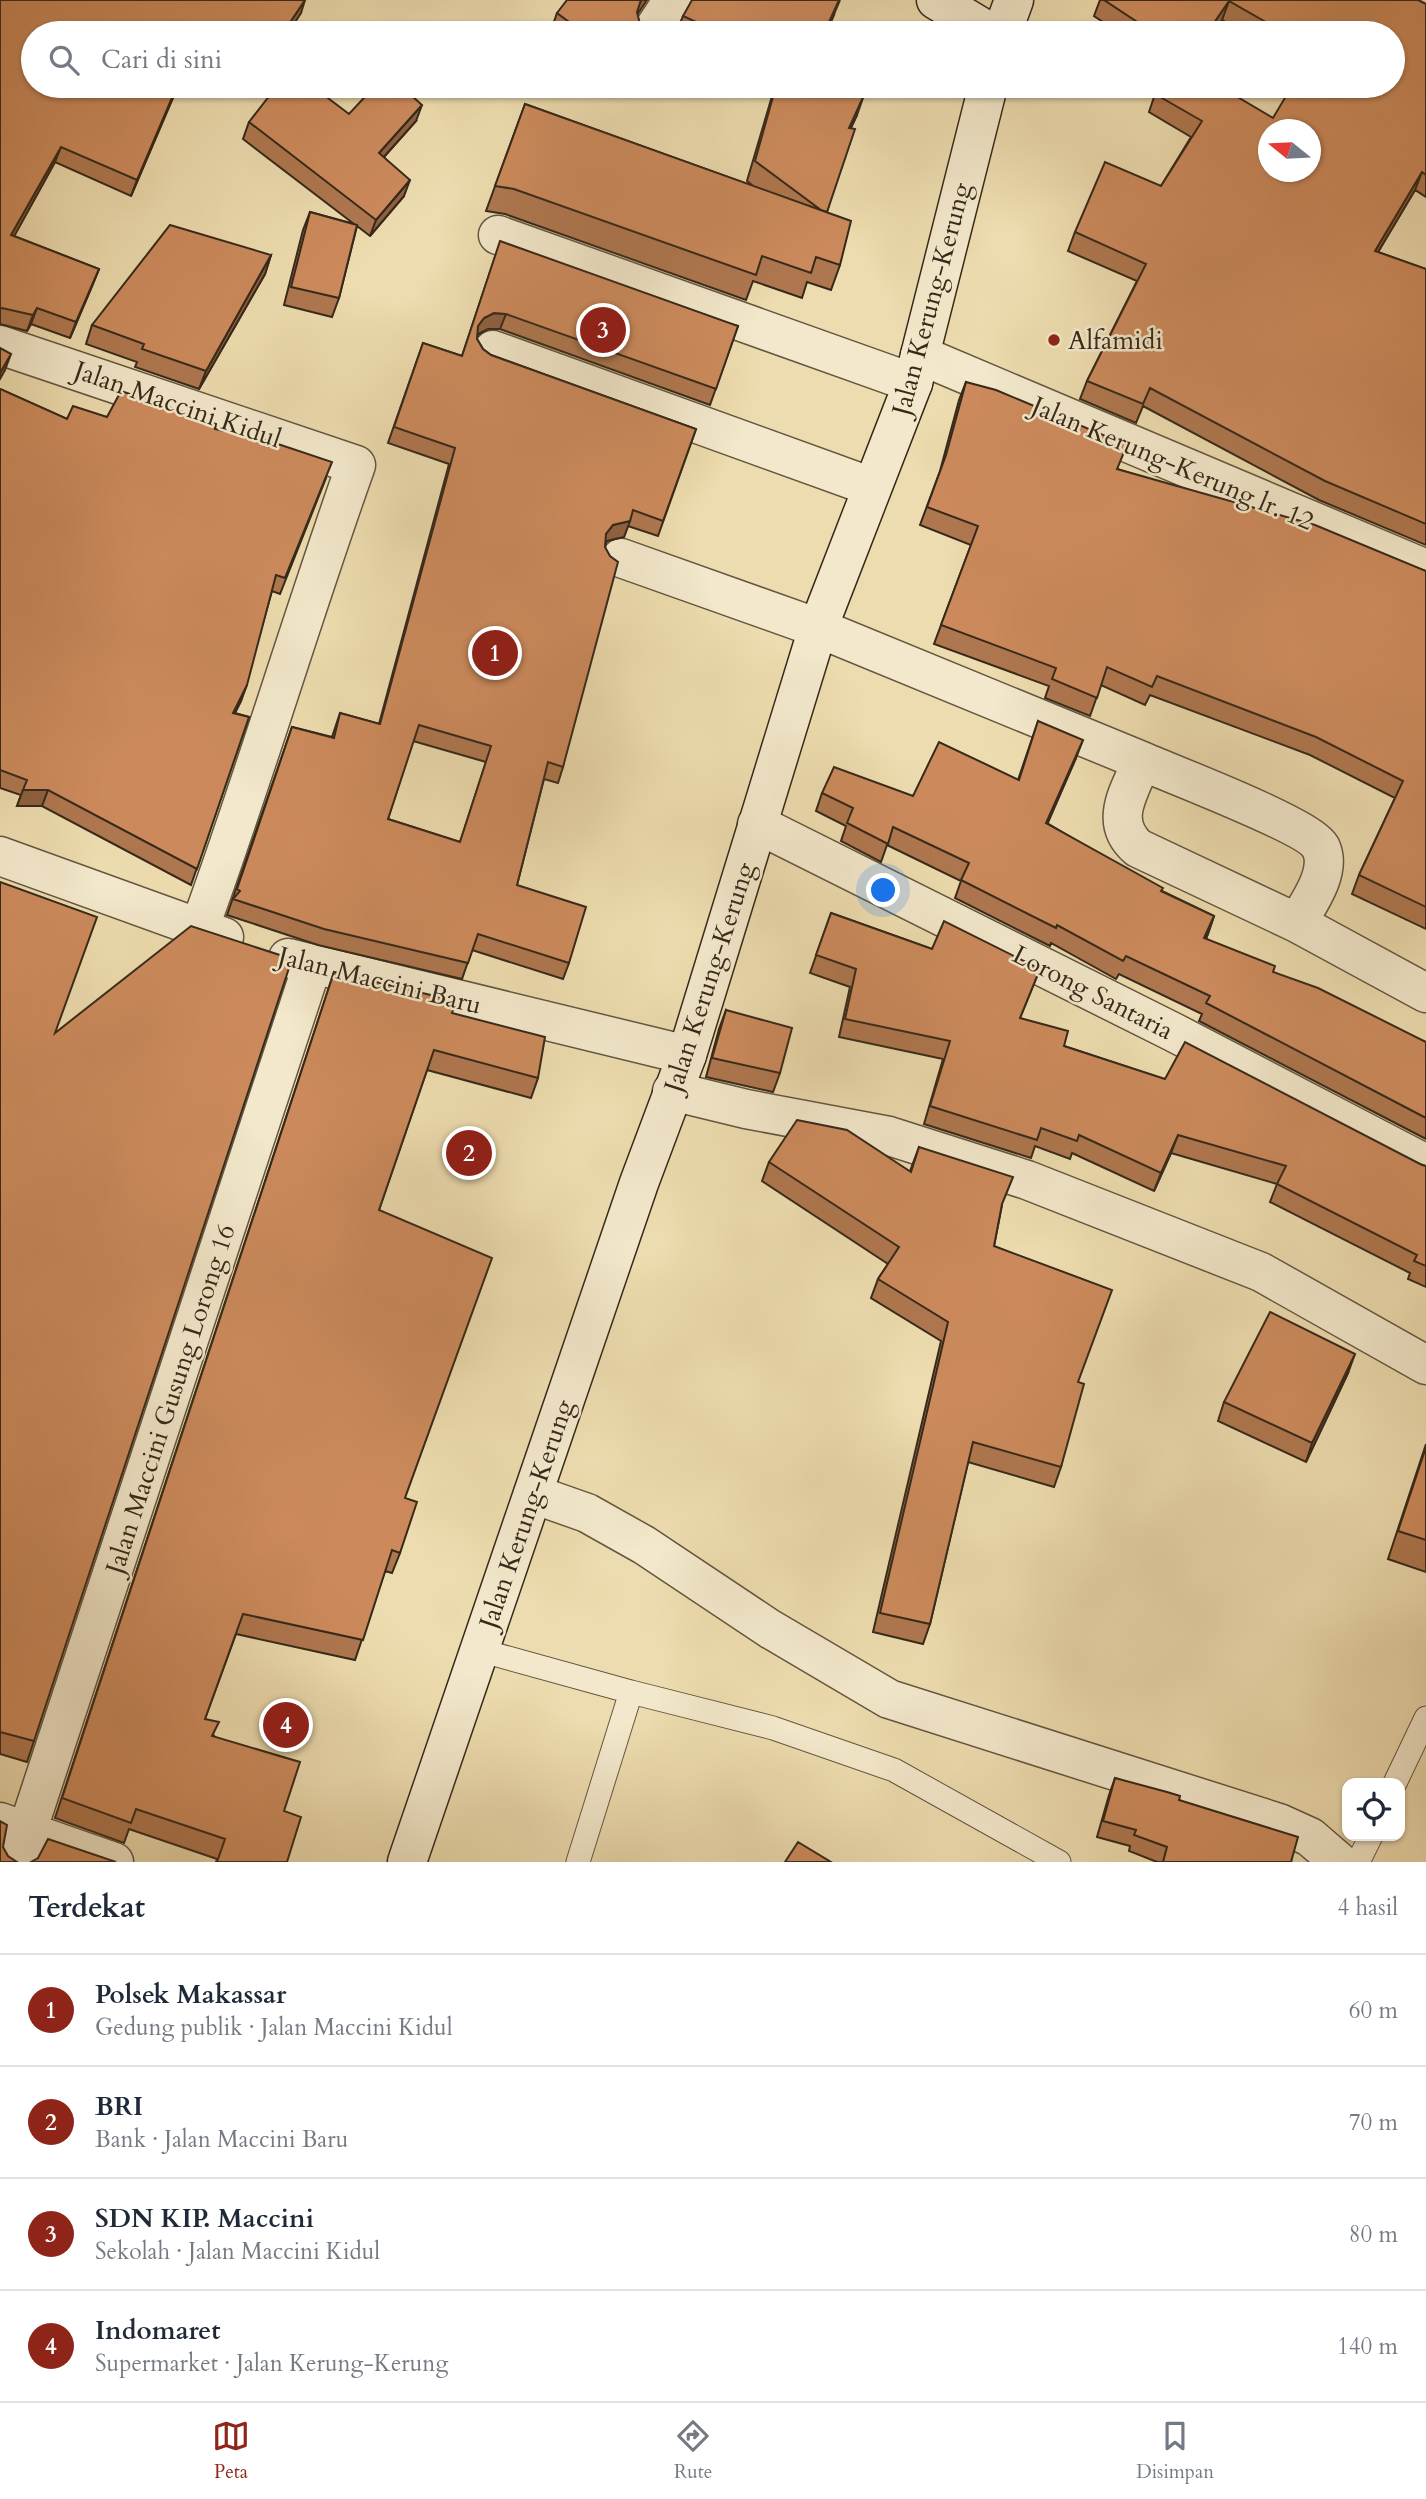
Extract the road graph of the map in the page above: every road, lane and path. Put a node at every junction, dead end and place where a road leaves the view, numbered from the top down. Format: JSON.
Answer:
{"nodes":[{"id":1,"x":673,"y":0,"type":"edge"},
{"id":2,"x":936,"y":0,"type":"edge"},
{"id":3,"x":1014,"y":0,"type":"edge"},
{"id":4,"x":659,"y":21,"type":"edge"},
{"id":5,"x":971,"y":21,"type":"edge"},
{"id":6,"x":1006,"y":21,"type":"edge"},
{"id":7,"x":985,"y":98,"type":"edge"},
{"id":8,"x":498,"y":235,"type":"dead end"},
{"id":9,"x":0,"y":345,"type":"edge"},
{"id":10,"x":492,"y":350,"type":"dead end"},
{"id":11,"x":917,"y":369,"type":"junction"},
{"id":12,"x":872,"y":487,"type":"junction"},
{"id":13,"x":621,"y":558,"type":"dead end"},
{"id":14,"x":1426,"y":569,"type":"edge"},
{"id":15,"x":818,"y":628,"type":"junction"},
{"id":16,"x":1142,"y":761,"type":"junction"},
{"id":17,"x":757,"y":824,"type":"junction"},
{"id":18,"x":0,"y":856,"type":"edge"},
{"id":19,"x":1297,"y":923,"type":"junction"},
{"id":20,"x":200,"y":929,"type":"junction"},
{"id":21,"x":312,"y":966,"type":"junction"},
{"id":22,"x":1426,"y":993,"type":"edge"},
{"id":23,"x":687,"y":1055,"type":"junction"},
{"id":24,"x":673,"y":1091,"type":"junction"},
{"id":25,"x":1426,"y":1164,"type":"edge"},
{"id":26,"x":1426,"y":1365,"type":"edge"},
{"id":27,"x":533,"y":1494,"type":"junction"},
{"id":28,"x":479,"y":1650,"type":"junction"},
{"id":29,"x":631,"y":1692,"type":"junction"},
{"id":30,"x":1426,"y":1718,"type":"edge"},
{"id":31,"x":1397,"y":1778,"type":"edge"},
{"id":32,"x":16,"y":1839,"type":"edge"},
{"id":33,"x":1368,"y":1841,"type":"edge"},
{"id":34,"x":114,"y":1862,"type":"edge"},
{"id":35,"x":407,"y":1862,"type":"edge"},
{"id":36,"x":578,"y":1862,"type":"edge"},
{"id":37,"x":1059,"y":1862,"type":"edge"},
{"id":38,"x":1339,"y":1862,"type":"edge"},
{"id":39,"x":1358,"y":1862,"type":"edge"}],
"edges":[{"from":1,"to":4,"type":"street"},
{"from":2,"to":5,"type":"street"},
{"from":3,"to":6,"type":"street"},
{"from":7,"to":11,"type":"street","name":"Jalan Kerung-Kerung"},
{"from":8,"to":11,"type":"street","name":"Jalan Kerung-Kerung lr. 12"},
{"from":9,"to":20,"type":"street","name":"Jalan Maccini Kidul"},
{"from":10,"to":12,"type":"street"},
{"from":11,"to":12,"type":"street","name":"Jalan Kerung-Kerung"},
{"from":11,"to":14,"type":"street","name":"Jalan Kerung-Kerung lr. 12"},
{"from":12,"to":15,"type":"street","name":"Jalan Kerung-Kerung"},
{"from":13,"to":15,"type":"street"},
{"from":15,"to":16,"type":"street"},
{"from":15,"to":17,"type":"street","name":"Jalan Kerung-Kerung"},
{"from":16,"to":19,"type":"street"},
{"from":16,"to":19,"type":"street"},
{"from":17,"to":23,"type":"street","name":"Jalan Kerung-Kerung"},
{"from":17,"to":25,"type":"street","name":"Lorong Santaria"},
{"from":18,"to":20,"type":"street","name":"Jalan Maccini Baru"},
{"from":19,"to":22,"type":"street"},
{"from":20,"to":21,"type":"street","name":"Jalan Maccini Baru"},
{"from":21,"to":23,"type":"street","name":"Jalan Maccini Baru"},
{"from":21,"to":32,"type":"street","name":"Jalan Maccini Gusung Lorong 16"},
{"from":23,"to":24,"type":"street","name":"Jalan Kerung-Kerung"},
{"from":24,"to":26,"type":"street"},
{"from":24,"to":27,"type":"street","name":"Jalan Kerung-Kerung"},
{"from":27,"to":28,"type":"street","name":"Jalan Kerung-Kerung"},
{"from":27,"to":38,"type":"street"},
{"from":28,"to":29,"type":"lane"},
{"from":28,"to":35,"type":"street","name":"Jalan Kerung-Kerung"},
{"from":29,"to":36,"type":"lane"},
{"from":29,"to":37,"type":"lane"},
{"from":30,"to":31,"type":"lane"},
{"from":32,"to":34,"type":"street"},
{"from":33,"to":39,"type":"lane"}]}
